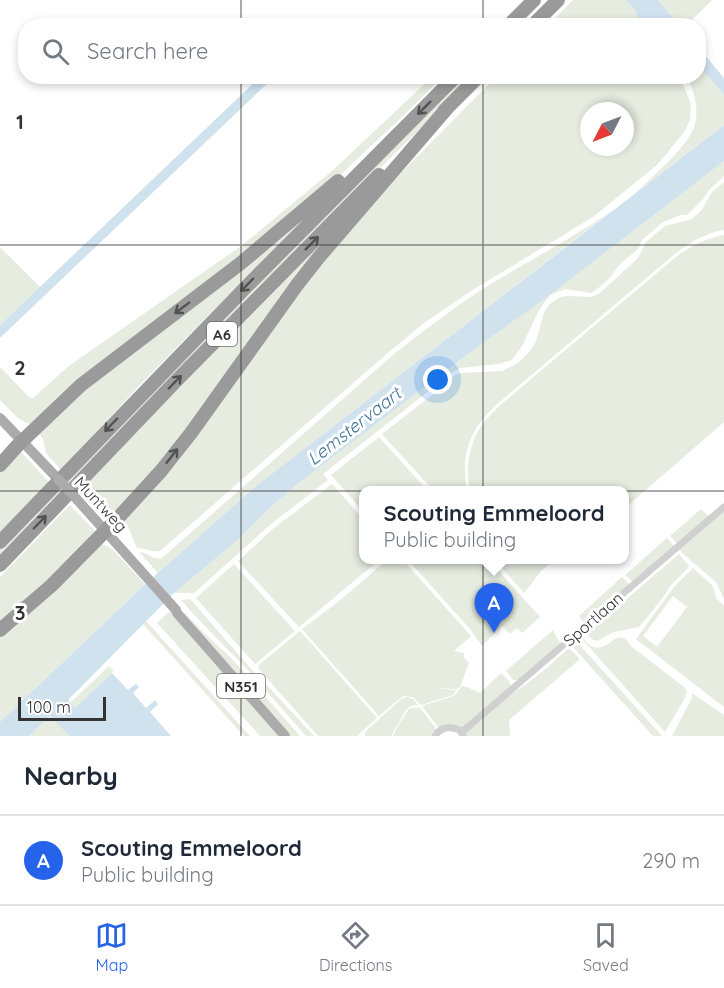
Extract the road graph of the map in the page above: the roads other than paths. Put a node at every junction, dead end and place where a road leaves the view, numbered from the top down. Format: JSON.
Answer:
{"nodes":[{"id":1,"x":534,"y":0,"type":"edge"},
{"id":2,"x":558,"y":0,"type":"edge"},
{"id":3,"x":516,"y":18,"type":"edge"},
{"id":4,"x":540,"y":18,"type":"edge"},
{"id":5,"x":448,"y":84,"type":"edge"},
{"id":6,"x":471,"y":84,"type":"edge"},
{"id":7,"x":449,"y":106,"type":"junction"},
{"id":8,"x":392,"y":140,"type":"junction"},
{"id":9,"x":0,"y":418,"type":"edge"},
{"id":10,"x":0,"y":426,"type":"edge"},
{"id":11,"x":20,"y":443,"type":"junction"},
{"id":12,"x":0,"y":465,"type":"edge"},
{"id":13,"x":724,"y":507,"type":"edge"},
{"id":14,"x":104,"y":533,"type":"junction"},
{"id":15,"x":0,"y":542,"type":"edge"},
{"id":16,"x":0,"y":565,"type":"edge"},
{"id":17,"x":0,"y":630,"type":"edge"},
{"id":18,"x":463,"y":734,"type":"edge"},
{"id":19,"x":285,"y":736,"type":"edge"},
{"id":20,"x":435,"y":736,"type":"edge"}],
"edges":[{"from":1,"to":3,"type":"highway"},
{"from":2,"to":4,"type":"highway"},
{"from":5,"to":8,"type":"highway","number":"A6","one_way":true},
{"from":6,"to":7,"type":"highway","number":"A6"},
{"from":14,"to":7,"type":"highway","number":"A6","one_way":true},
{"from":16,"to":7,"type":"highway","number":"A6","one_way":true},
{"from":8,"to":11,"type":"highway","number":"A6","one_way":true},
{"from":8,"to":15,"type":"highway","number":"A6","one_way":true},
{"from":9,"to":11,"type":"main road","name":"Muntweg","number":"N351"},
{"from":10,"to":11,"type":"main road","name":"Muntweg","number":"N351"},
{"from":11,"to":12,"type":"highway","number":"A6"},
{"from":11,"to":14,"type":"main road","name":"Muntweg","number":"N351","bridge":true},
{"from":13,"to":18,"type":"street","name":"Sportlaan"},
{"from":14,"to":17,"type":"highway","number":"A6"},
{"from":14,"to":19,"type":"main road","name":"Muntweg","number":"N351"},
{"from":18,"to":20,"type":"street","name":"Sportlaan"}]}
